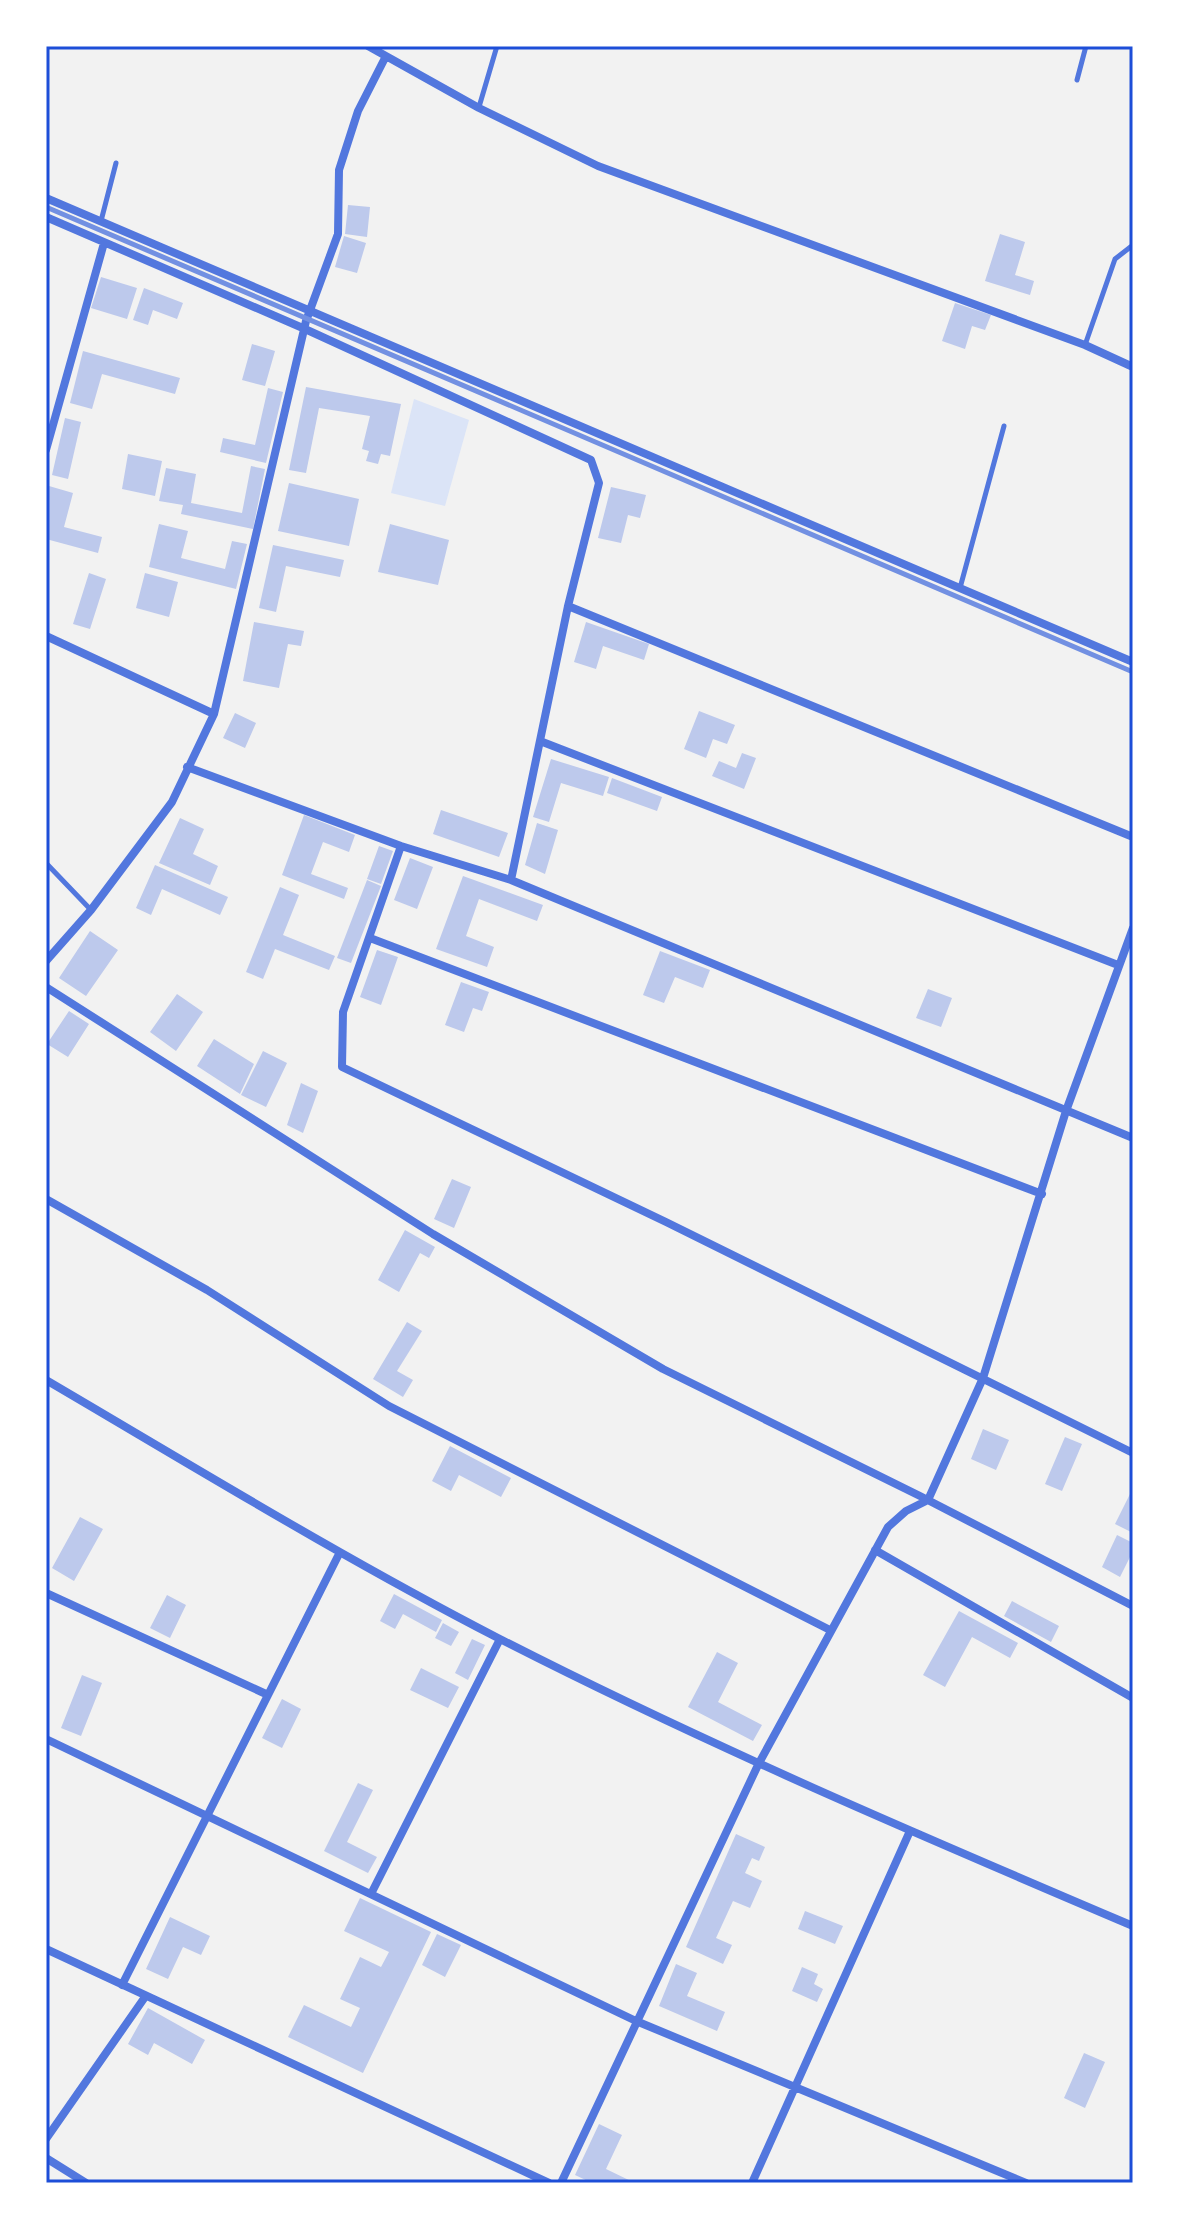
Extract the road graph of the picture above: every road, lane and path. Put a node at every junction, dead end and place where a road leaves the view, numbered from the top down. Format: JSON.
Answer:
{"nodes":[{"id":1,"x":368,"y":46,"type":"edge"},
{"id":2,"x":497,"y":46,"type":"edge"},
{"id":3,"x":1086,"y":46,"type":"edge"},
{"id":4,"x":386,"y":56,"type":"junction"},
{"id":5,"x":1077,"y":80,"type":"dead end"},
{"id":6,"x":479,"y":108,"type":"junction"},
{"id":7,"x":116,"y":163,"type":"dead end"},
{"id":8,"x":46,"y":198,"type":"edge"},
{"id":9,"x":46,"y":217,"type":"edge"},
{"id":10,"x":100,"y":222,"type":"junction"},
{"id":11,"x":104,"y":243,"type":"junction"},
{"id":12,"x":1133,"y":245,"type":"edge"},
{"id":13,"x":310,"y":311,"type":"junction"},
{"id":14,"x":305,"y":329,"type":"junction"},
{"id":15,"x":1085,"y":345,"type":"junction"},
{"id":16,"x":1133,"y":367,"type":"edge"},
{"id":17,"x":1004,"y":426,"type":"dead end"},
{"id":18,"x":46,"y":450,"type":"edge"},
{"id":19,"x":960,"y":588,"type":"junction"},
{"id":20,"x":568,"y":606,"type":"junction"},
{"id":21,"x":46,"y":636,"type":"edge"},
{"id":22,"x":1133,"y":662,"type":"edge"},
{"id":23,"x":214,"y":714,"type":"junction"},
{"id":24,"x":540,"y":741,"type":"junction"},
{"id":25,"x":187,"y":767,"type":"junction"},
{"id":26,"x":1133,"y":837,"type":"edge"},
{"id":27,"x":401,"y":846,"type":"junction"},
{"id":28,"x":46,"y":863,"type":"edge"},
{"id":29,"x":511,"y":880,"type":"junction"},
{"id":30,"x":91,"y":910,"type":"junction"},
{"id":31,"x":1133,"y":928,"type":"edge"},
{"id":32,"x":370,"y":938,"type":"junction"},
{"id":33,"x":46,"y":961,"type":"edge"},
{"id":34,"x":1118,"y":965,"type":"junction"},
{"id":35,"x":46,"y":987,"type":"edge"},
{"id":36,"x":1066,"y":1111,"type":"junction"},
{"id":37,"x":1133,"y":1138,"type":"edge"},
{"id":38,"x":1042,"y":1194,"type":"junction"},
{"id":39,"x":46,"y":1199,"type":"edge"},
{"id":40,"x":983,"y":1378,"type":"junction"},
{"id":41,"x":46,"y":1380,"type":"edge"},
{"id":42,"x":1133,"y":1453,"type":"edge"},
{"id":43,"x":928,"y":1500,"type":"junction"},
{"id":44,"x":875,"y":1550,"type":"junction"},
{"id":45,"x":339,"y":1554,"type":"junction"},
{"id":46,"x":46,"y":1593,"type":"edge"},
{"id":47,"x":1133,"y":1606,"type":"edge"},
{"id":48,"x":830,"y":1630,"type":"junction"},
{"id":49,"x":500,"y":1639,"type":"junction"},
{"id":50,"x":266,"y":1694,"type":"junction"},
{"id":51,"x":1133,"y":1698,"type":"edge"},
{"id":52,"x":46,"y":1739,"type":"edge"},
{"id":53,"x":758,"y":1765,"type":"junction"},
{"id":54,"x":207,"y":1814,"type":"junction"},
{"id":55,"x":910,"y":1831,"type":"junction"},
{"id":56,"x":372,"y":1892,"type":"junction"},
{"id":57,"x":1133,"y":1926,"type":"edge"},
{"id":58,"x":46,"y":1949,"type":"edge"},
{"id":59,"x":122,"y":1985,"type":"junction"},
{"id":60,"x":145,"y":1997,"type":"junction"},
{"id":61,"x":636,"y":2021,"type":"junction"},
{"id":62,"x":795,"y":2087,"type":"junction"},
{"id":63,"x":46,"y":2139,"type":"edge"},
{"id":64,"x":46,"y":2158,"type":"edge"},
{"id":65,"x":86,"y":2183,"type":"edge"},
{"id":66,"x":549,"y":2183,"type":"edge"},
{"id":67,"x":561,"y":2183,"type":"edge"},
{"id":68,"x":752,"y":2183,"type":"edge"},
{"id":69,"x":1026,"y":2183,"type":"edge"}],
"edges":[{"from":1,"to":4,"type":"street"},
{"from":2,"to":6,"type":"lane"},
{"from":3,"to":5,"type":"lane"},
{"from":4,"to":6,"type":"street"},
{"from":4,"to":13,"type":"street"},
{"from":6,"to":15,"type":"street"},
{"from":7,"to":10,"type":"lane"},
{"from":8,"to":10,"type":"street"},
{"from":9,"to":11,"type":"street"},
{"from":10,"to":13,"type":"street"},
{"from":11,"to":14,"type":"street"},
{"from":11,"to":18,"type":"street"},
{"from":12,"to":15,"type":"lane"},
{"from":13,"to":14,"type":"street"},
{"from":13,"to":19,"type":"street"},
{"from":14,"to":20,"type":"street"},
{"from":14,"to":23,"type":"street"},
{"from":15,"to":16,"type":"street"},
{"from":17,"to":19,"type":"lane"},
{"from":19,"to":22,"type":"street"},
{"from":20,"to":24,"type":"street"},
{"from":20,"to":26,"type":"street"},
{"from":21,"to":23,"type":"street"},
{"from":23,"to":25,"type":"street"},
{"from":24,"to":29,"type":"street"},
{"from":24,"to":34,"type":"street"},
{"from":25,"to":27,"type":"street"},
{"from":25,"to":30,"type":"street"},
{"from":27,"to":29,"type":"street"},
{"from":27,"to":32,"type":"street"},
{"from":28,"to":30,"type":"lane"},
{"from":29,"to":36,"type":"street"},
{"from":30,"to":33,"type":"street"},
{"from":31,"to":34,"type":"street"},
{"from":32,"to":38,"type":"street"},
{"from":32,"to":40,"type":"street"},
{"from":34,"to":36,"type":"street"},
{"from":35,"to":43,"type":"street"},
{"from":36,"to":37,"type":"street"},
{"from":36,"to":38,"type":"street"},
{"from":38,"to":40,"type":"street"},
{"from":39,"to":48,"type":"street"},
{"from":40,"to":42,"type":"street"},
{"from":40,"to":43,"type":"street"},
{"from":41,"to":45,"type":"street"},
{"from":43,"to":44,"type":"street"},
{"from":43,"to":47,"type":"street"},
{"from":44,"to":48,"type":"street"},
{"from":44,"to":51,"type":"street"},
{"from":45,"to":49,"type":"street"},
{"from":45,"to":50,"type":"street"},
{"from":46,"to":50,"type":"street"},
{"from":48,"to":53,"type":"street"},
{"from":49,"to":53,"type":"street"},
{"from":49,"to":56,"type":"street"},
{"from":50,"to":54,"type":"street"},
{"from":52,"to":54,"type":"street"},
{"from":53,"to":55,"type":"street"},
{"from":53,"to":61,"type":"street"},
{"from":54,"to":56,"type":"street"},
{"from":54,"to":59,"type":"street"},
{"from":55,"to":57,"type":"street"},
{"from":55,"to":62,"type":"street"},
{"from":56,"to":61,"type":"street"},
{"from":58,"to":59,"type":"street"},
{"from":59,"to":60,"type":"street"},
{"from":60,"to":63,"type":"street"},
{"from":60,"to":66,"type":"street"},
{"from":61,"to":62,"type":"street"},
{"from":61,"to":67,"type":"street"},
{"from":62,"to":68,"type":"street"},
{"from":62,"to":69,"type":"street"},
{"from":64,"to":65,"type":"street"}]}
